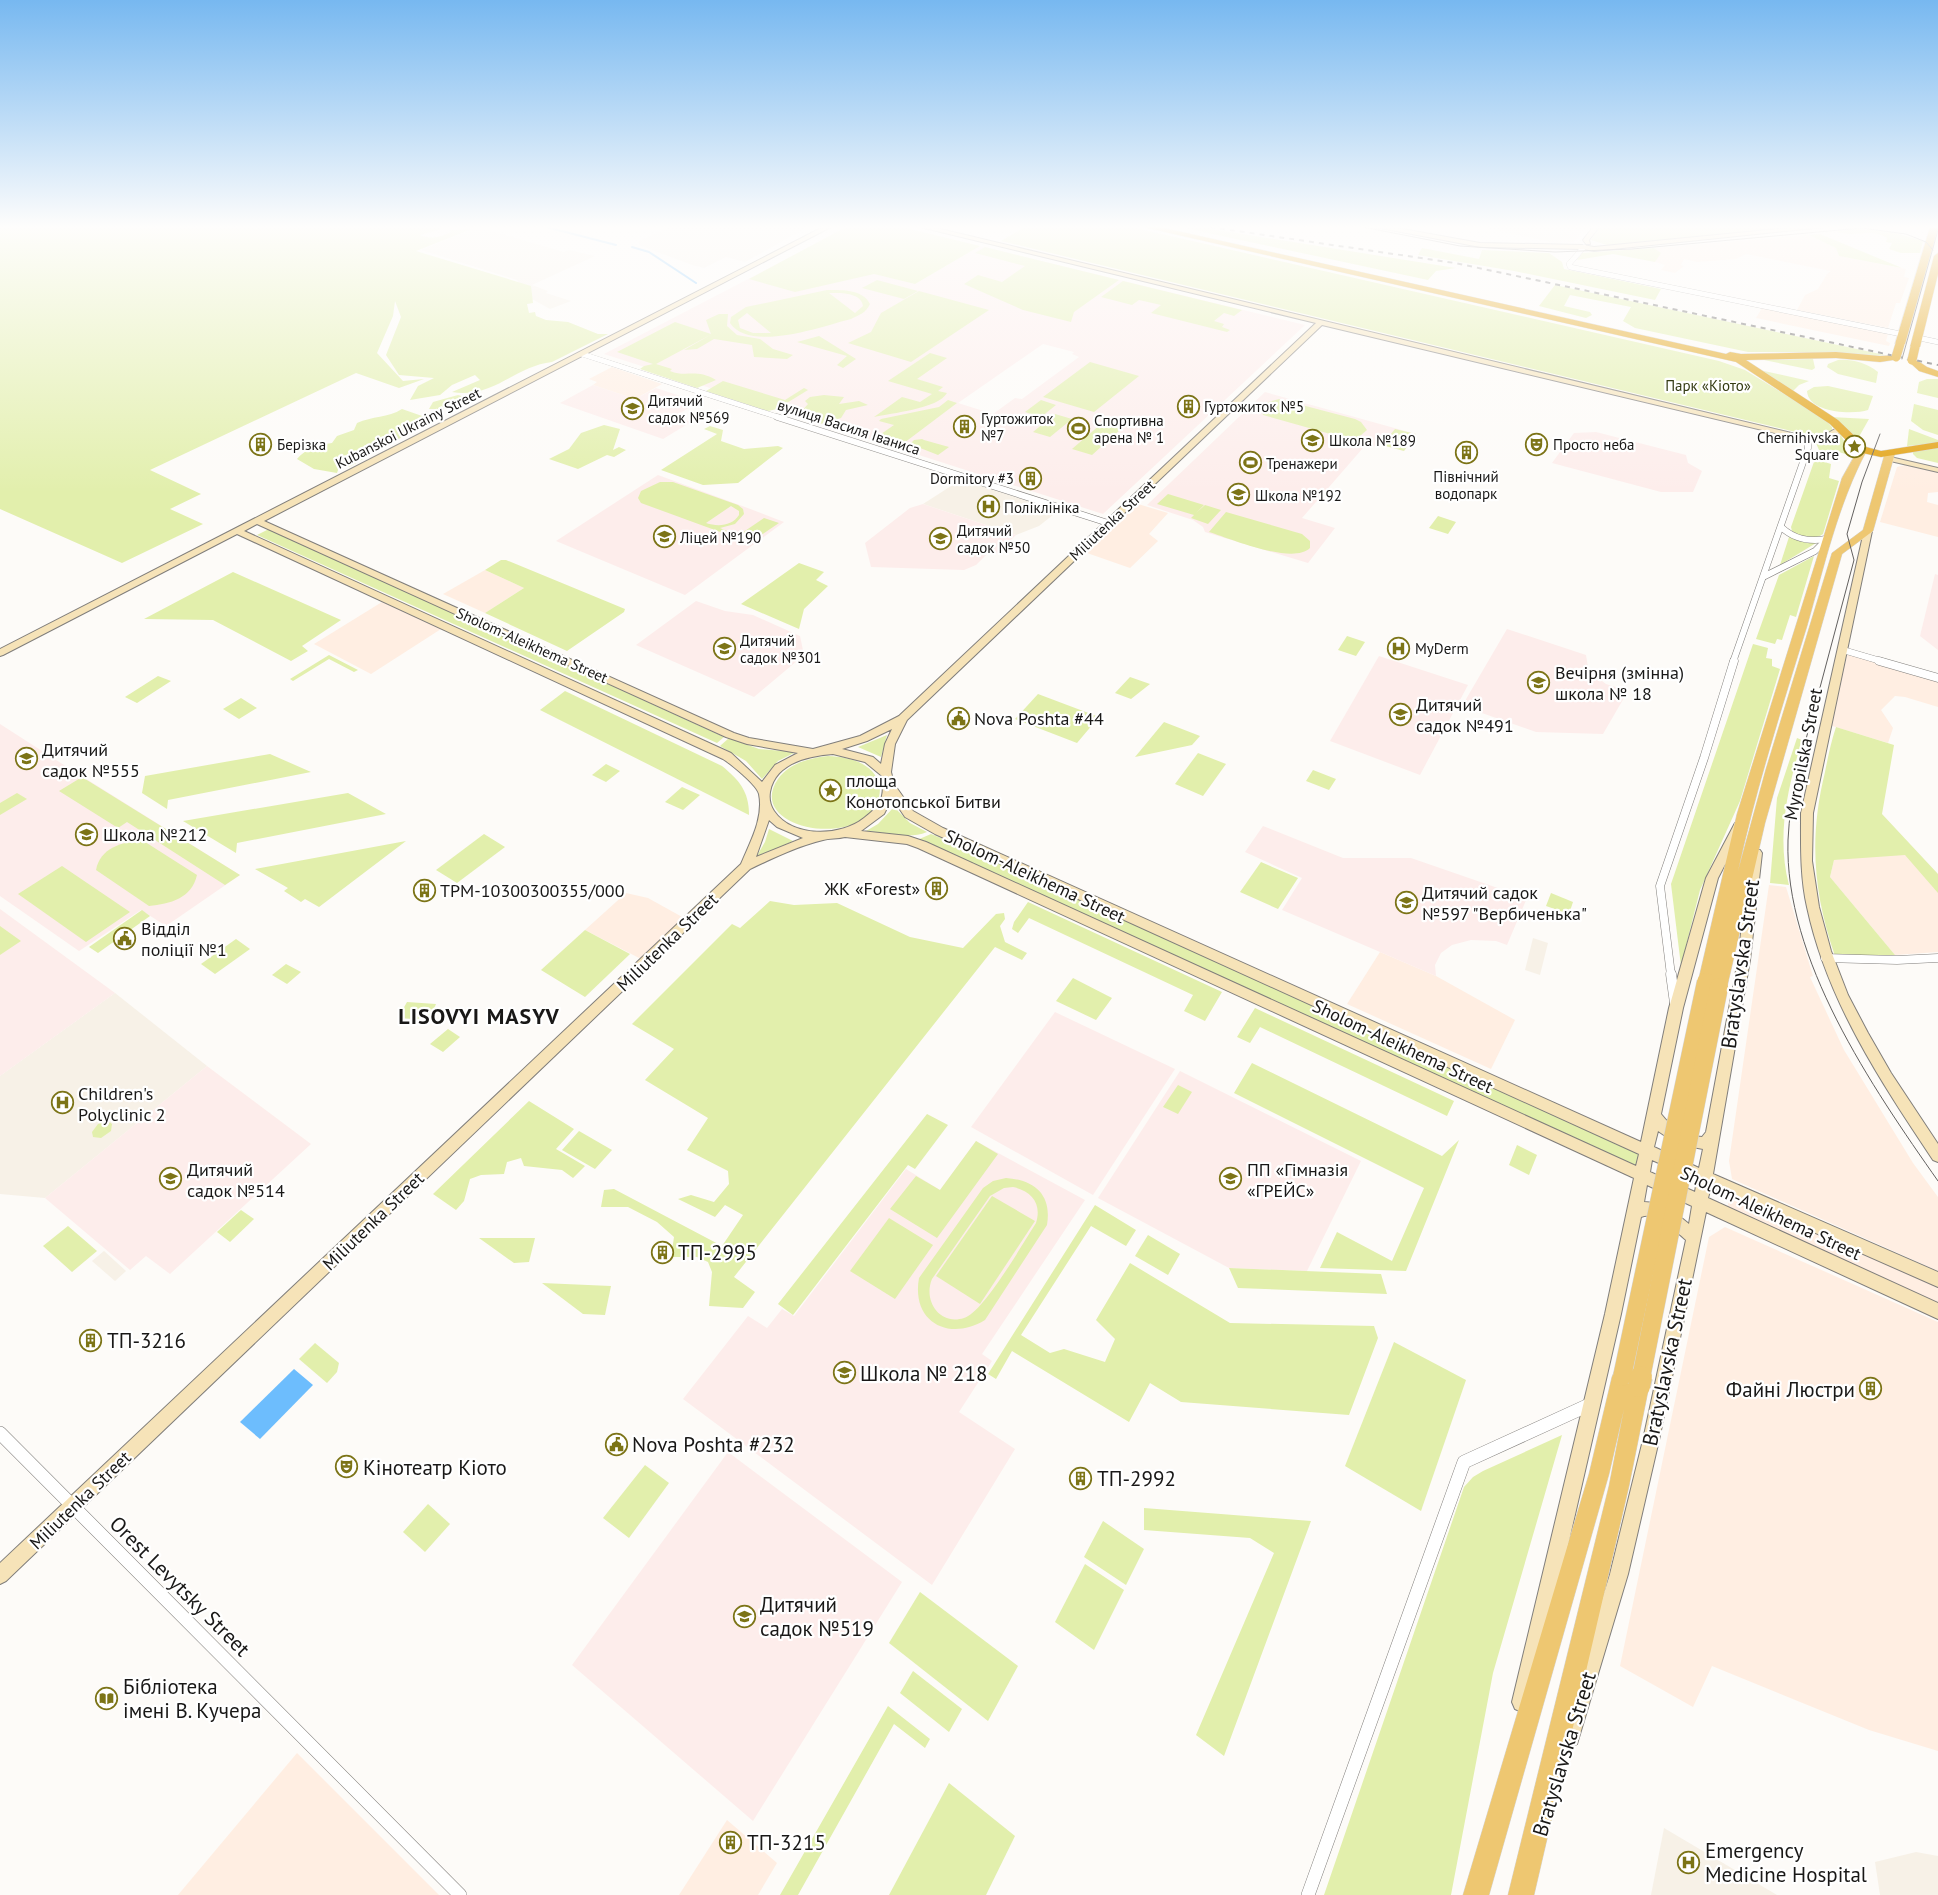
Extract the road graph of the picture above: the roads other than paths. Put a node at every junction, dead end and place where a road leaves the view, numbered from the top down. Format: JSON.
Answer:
{"nodes":[{"id":1,"x":657,"y":315,"type":"edge"},
{"id":2,"x":1293,"y":315,"type":"edge"},
{"id":3,"x":1544,"y":315,"type":"edge"},
{"id":4,"x":1550,"y":315,"type":"edge"},
{"id":5,"x":1788,"y":315,"type":"edge"},
{"id":6,"x":1908,"y":315,"type":"edge"},
{"id":7,"x":1924,"y":315,"type":"edge"},
{"id":8,"x":1321,"y":322,"type":"junction"},
{"id":9,"x":1900,"y":340,"type":"junction"},
{"id":10,"x":1938,"y":342,"type":"edge"},
{"id":11,"x":1917,"y":343,"type":"junction"},
{"id":12,"x":582,"y":354,"type":"junction"},
{"id":13,"x":1892,"y":358,"type":"junction"},
{"id":14,"x":1740,"y":359,"type":"junction"},
{"id":15,"x":1913,"y":362,"type":"junction"},
{"id":16,"x":1938,"y":374,"type":"edge"},
{"id":17,"x":1839,"y":426,"type":"junction"},
{"id":18,"x":1804,"y":438,"type":"junction"},
{"id":19,"x":1938,"y":445,"type":"edge"},
{"id":20,"x":1862,"y":450,"type":"junction"},
{"id":21,"x":1889,"y":455,"type":"junction"},
{"id":22,"x":1938,"y":470,"type":"edge"},
{"id":23,"x":258,"y":521,"type":"junction"},
{"id":24,"x":1108,"y":523,"type":"junction"},
{"id":25,"x":1781,"y":527,"type":"junction"},
{"id":26,"x":1868,"y":531,"type":"junction"},
{"id":27,"x":239,"y":532,"type":"junction"},
{"id":28,"x":1823,"y":541,"type":"junction"},
{"id":29,"x":1839,"y":551,"type":"junction"},
{"id":30,"x":1765,"y":576,"type":"junction"},
{"id":31,"x":1843,"y":650,"type":"junction"},
{"id":32,"x":0,"y":653,"type":"edge"},
{"id":33,"x":1938,"y":678,"type":"edge"},
{"id":34,"x":903,"y":718,"type":"junction"},
{"id":35,"x":816,"y":751,"type":"junction"},
{"id":36,"x":885,"y":773,"type":"junction"},
{"id":37,"x":890,"y":787,"type":"junction"},
{"id":38,"x":764,"y":791,"type":"junction"},
{"id":39,"x":766,"y":808,"type":"junction"},
{"id":40,"x":1751,"y":818,"type":"junction"},
{"id":41,"x":847,"y":832,"type":"junction"},
{"id":42,"x":822,"y":836,"type":"junction"},
{"id":43,"x":746,"y":866,"type":"junction"},
{"id":44,"x":1826,"y":958,"type":"junction"},
{"id":45,"x":1938,"y":958,"type":"edge"},
{"id":46,"x":1676,"y":1008,"type":"junction"},
{"id":47,"x":1654,"y":1116,"type":"junction"},
{"id":48,"x":1713,"y":1134,"type":"junction"},
{"id":49,"x":1646,"y":1149,"type":"junction"},
{"id":50,"x":1938,"y":1156,"type":"edge"},
{"id":51,"x":1641,"y":1174,"type":"junction"},
{"id":52,"x":1706,"y":1177,"type":"junction"},
{"id":53,"x":1701,"y":1201,"type":"junction"},
{"id":54,"x":1632,"y":1215,"type":"junction"},
{"id":55,"x":1694,"y":1238,"type":"junction"},
{"id":56,"x":1938,"y":1280,"type":"edge"},
{"id":57,"x":1938,"y":1311,"type":"edge"},
{"id":58,"x":1631,"y":1382,"type":"junction"},
{"id":59,"x":1591,"y":1404,"type":"junction"},
{"id":60,"x":0,"y":1433,"type":"edge"},
{"id":61,"x":71,"y":1506,"type":"junction"},
{"id":62,"x":0,"y":1575,"type":"edge"},
{"id":63,"x":1479,"y":1884,"type":"edge"},
{"id":64,"x":460,"y":1895,"type":"edge"},
{"id":65,"x":1308,"y":1895,"type":"edge"},
{"id":66,"x":1521,"y":1895,"type":"edge"}],
"edges":[{"from":1,"to":12,"type":"street","name":"Kubanskoi Ukrainy Street"},
{"from":2,"to":8,"type":"street"},
{"from":3,"to":14,"type":"highway"},
{"from":4,"to":14,"type":"highway"},
{"from":5,"to":9,"type":"street"},
{"from":6,"to":9,"type":"highway"},
{"from":7,"to":11,"type":"highway"},
{"from":8,"to":18,"type":"street"},
{"from":8,"to":24,"type":"street","name":"Miliutenka Street"},
{"from":9,"to":13,"type":"highway","bridge":true},
{"from":10,"to":11,"type":"street"},
{"from":11,"to":15,"type":"highway","bridge":true},
{"from":12,"to":23,"type":"street","name":"Kubanskoi Ukrainy Street"},
{"from":12,"to":24,"type":"street","name":"вулиця Василя Іваниса"},
{"from":13,"to":14,"type":"highway"},
{"from":13,"to":15,"type":"highway"},
{"from":14,"to":17,"type":"highway"},
{"from":15,"to":16,"type":"highway"},
{"from":17,"to":18,"type":"street"},
{"from":17,"to":20,"type":"highway"},
{"from":18,"to":25,"type":"street","name":"Bratyslavska Street"},
{"from":19,"to":21,"type":"highway"},
{"from":20,"to":21,"type":"highway"},
{"from":20,"to":28,"type":"main road","name":"Bratyslavska Street"},
{"from":21,"to":22,"type":"street"},
{"from":21,"to":26,"type":"main road","name":"Myropilska Street"},
{"from":23,"to":27,"type":"street","name":"Kubanskoi Ukrainy Street"},
{"from":23,"to":35,"type":"street","name":"Sholom-Aleikhema Street"},
{"from":24,"to":34,"type":"street","name":"Miliutenka Street"},
{"from":25,"to":28,"type":"street"},
{"from":25,"to":30,"type":"street","name":"Bratyslavska Street"},
{"from":26,"to":29,"type":"main road"},
{"from":26,"to":31,"type":"street","name":"Myropilska Street"},
{"from":27,"to":32,"type":"street","name":"Kubanskoi Ukrainy Street"},
{"from":27,"to":38,"type":"street","name":"Sholom-Aleikhema Street"},
{"from":28,"to":29,"type":"main road"},
{"from":28,"to":30,"type":"street"},
{"from":28,"to":40,"type":"main road","name":"Bratyslavska Street"},
{"from":29,"to":40,"type":"main road","name":"Bratyslavska Street"},
{"from":30,"to":46,"type":"street","name":"Bratyslavska Street"},
{"from":31,"to":33,"type":"street"},
{"from":31,"to":44,"type":"street","name":"Myropilska Street"},
{"from":34,"to":35,"type":"street","name":"Miliutenka Street"},
{"from":34,"to":36,"type":"street","name":"Miliutenka Street"},
{"from":35,"to":36,"type":"street"},
{"from":35,"to":38,"type":"street"},
{"from":36,"to":37,"type":"street"},
{"from":37,"to":41,"type":"street"},
{"from":37,"to":49,"type":"street","name":"Sholom-Aleikhema Street"},
{"from":38,"to":39,"type":"street"},
{"from":39,"to":42,"type":"street"},
{"from":39,"to":43,"type":"street","name":"Miliutenka Street"},
{"from":40,"to":46,"type":"street","name":"Bratyslavska Street"},
{"from":40,"to":48,"type":"street","name":"Bratyslavska Street"},
{"from":40,"to":58,"type":"main road","name":"Bratyslavska Street","bridge":true},
{"from":41,"to":42,"type":"street"},
{"from":41,"to":51,"type":"street","name":"Sholom-Aleikhema Street"},
{"from":42,"to":43,"type":"street","name":"Miliutenka Street"},
{"from":43,"to":61,"type":"street","name":"Miliutenka Street"},
{"from":44,"to":45,"type":"street"},
{"from":44,"to":50,"type":"street","name":"Myropilska Street"},
{"from":46,"to":47,"type":"street","name":"Bratyslavska Street"},
{"from":47,"to":48,"type":"street"},
{"from":47,"to":49,"type":"street","name":"Bratyslavska Street"},
{"from":48,"to":52,"type":"street","name":"Bratyslavska Street"},
{"from":49,"to":51,"type":"street","name":"Bratyslavska Street"},
{"from":49,"to":52,"type":"street","name":"Sholom-Aleikhema Street"},
{"from":51,"to":53,"type":"street","name":"Sholom-Aleikhema Street"},
{"from":51,"to":54,"type":"street","name":"Bratyslavska Street"},
{"from":52,"to":53,"type":"street","name":"Bratyslavska Street"},
{"from":52,"to":56,"type":"street","name":"Sholom-Aleikhema Street"},
{"from":53,"to":55,"type":"street","name":"Bratyslavska Street"},
{"from":53,"to":57,"type":"street","name":"Sholom-Aleikhema Street"},
{"from":54,"to":55,"type":"street"},
{"from":54,"to":59,"type":"street","name":"Bratyslavska Street"},
{"from":55,"to":66,"type":"street","name":"Bratyslavska Street"},
{"from":58,"to":63,"type":"main road","name":"Bratyslavska Street"},
{"from":58,"to":66,"type":"main road","name":"Bratyslavska Street"},
{"from":59,"to":63,"type":"street","name":"Bratyslavska Street"},
{"from":59,"to":65,"type":"street"},
{"from":60,"to":61,"type":"street","name":"Orest Levytsky Street"},
{"from":61,"to":62,"type":"street","name":"Miliutenka Street"},
{"from":61,"to":64,"type":"street","name":"Orest Levytsky Street"}]}
